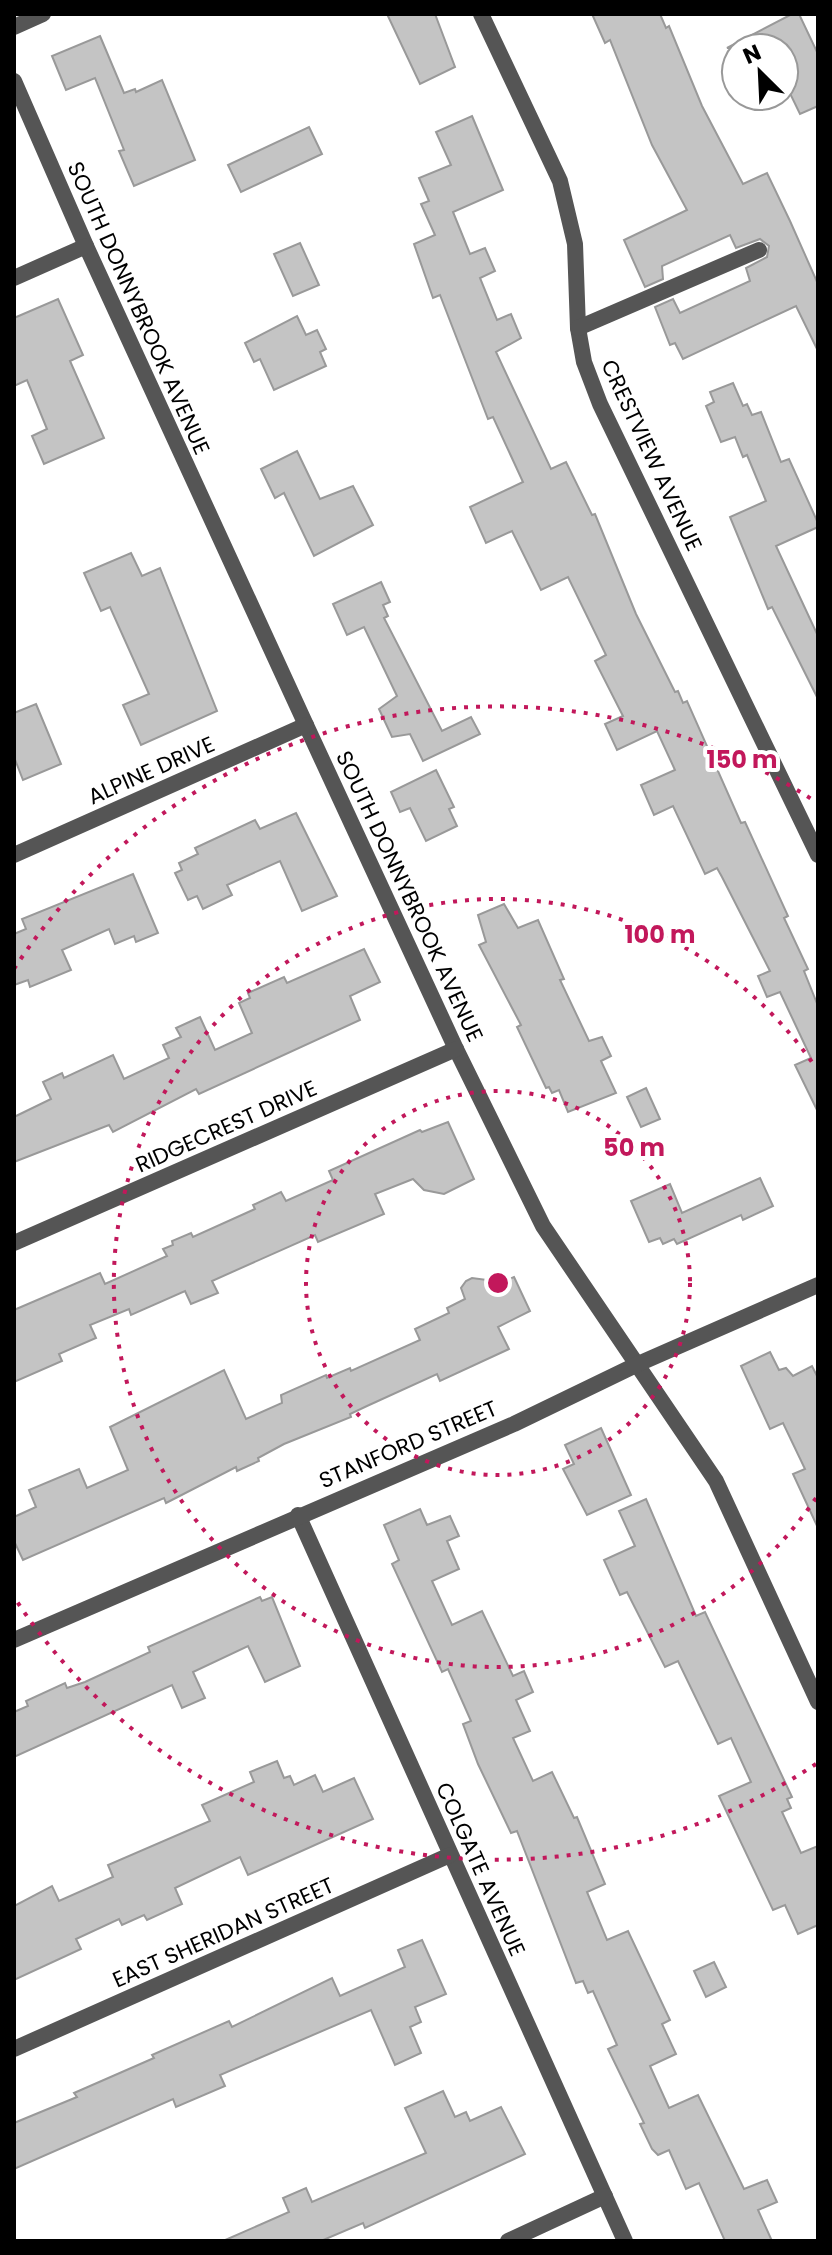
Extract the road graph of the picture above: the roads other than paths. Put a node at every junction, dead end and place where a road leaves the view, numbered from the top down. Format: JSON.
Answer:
{"nodes":[{"id":1,"x":43,"y":14,"type":"edge"},
{"id":2,"x":481,"y":14,"type":"edge"},
{"id":3,"x":14,"y":27,"type":"edge"},
{"id":4,"x":14,"y":81,"type":"edge"},
{"id":5,"x":86,"y":246,"type":"junction"},
{"id":6,"x":759,"y":250,"type":"dead end"},
{"id":7,"x":14,"y":278,"type":"edge"},
{"id":8,"x":578,"y":328,"type":"junction"},
{"id":9,"x":306,"y":725,"type":"junction"},
{"id":10,"x":14,"y":855,"type":"edge"},
{"id":11,"x":818,"y":855,"type":"edge"},
{"id":12,"x":456,"y":1049,"type":"junction"},
{"id":13,"x":14,"y":1243,"type":"edge"},
{"id":14,"x":818,"y":1285,"type":"edge"},
{"id":15,"x":638,"y":1364,"type":"junction"},
{"id":16,"x":298,"y":1515,"type":"junction"},
{"id":17,"x":14,"y":1640,"type":"edge"},
{"id":18,"x":818,"y":1702,"type":"edge"},
{"id":19,"x":450,"y":1855,"type":"junction"},
{"id":20,"x":14,"y":2049,"type":"edge"},
{"id":21,"x":605,"y":2196,"type":"junction"},
{"id":22,"x":508,"y":2241,"type":"edge"},
{"id":23,"x":625,"y":2241,"type":"edge"}],
"edges":[{"from":1,"to":3,"type":"street"},
{"from":2,"to":8,"type":"street","name":"CRESTVIEW AVENUE"},
{"from":4,"to":5,"type":"street","name":"SOUTH DONNYBROOK AVENUE"},
{"from":5,"to":7,"type":"street"},
{"from":5,"to":9,"type":"street","name":"SOUTH DONNYBROOK AVENUE"},
{"from":6,"to":8,"type":"street"},
{"from":8,"to":11,"type":"street","name":"CRESTVIEW AVENUE"},
{"from":9,"to":10,"type":"street","name":"ALPINE DRIVE"},
{"from":9,"to":12,"type":"street","name":"SOUTH DONNYBROOK AVENUE"},
{"from":12,"to":13,"type":"street","name":"RIDGECREST DRIVE"},
{"from":12,"to":15,"type":"street","name":"SOUTH DONNYBROOK AVENUE"},
{"from":14,"to":15,"type":"street","name":"STANFORD STREET"},
{"from":15,"to":16,"type":"street","name":"STANFORD STREET"},
{"from":15,"to":18,"type":"street","name":"SOUTH DONNYBROOK AVENUE"},
{"from":16,"to":17,"type":"street","name":"STANFORD STREET"},
{"from":16,"to":19,"type":"street","name":"COLGATE AVENUE"},
{"from":19,"to":20,"type":"street","name":"EAST SHERIDAN STREET"},
{"from":19,"to":21,"type":"street","name":"COLGATE AVENUE"},
{"from":21,"to":22,"type":"street"},
{"from":21,"to":23,"type":"street","name":"COLGATE AVENUE"}]}
